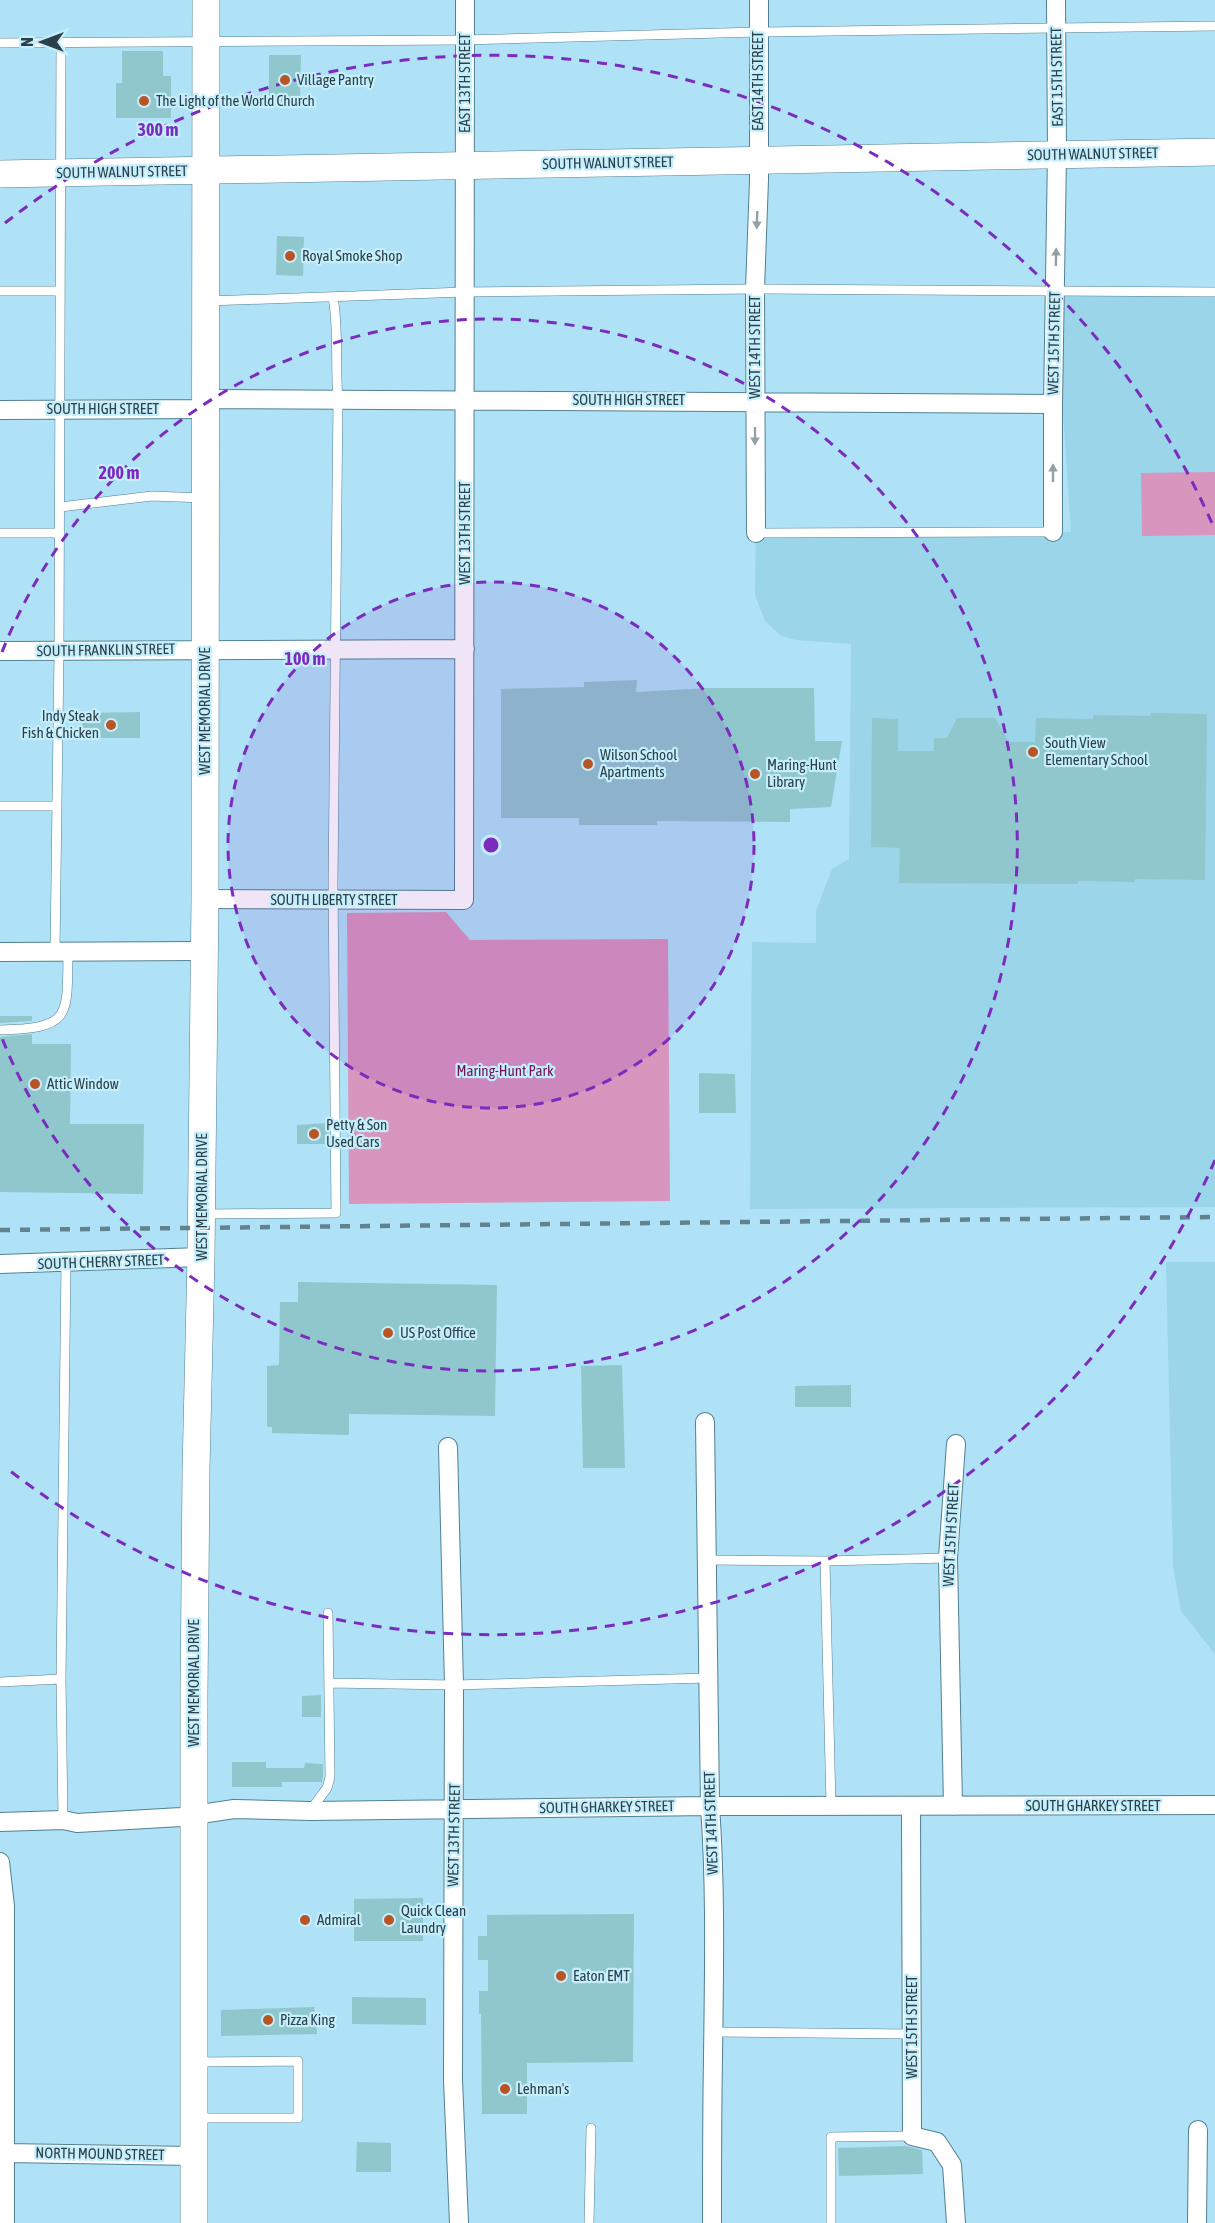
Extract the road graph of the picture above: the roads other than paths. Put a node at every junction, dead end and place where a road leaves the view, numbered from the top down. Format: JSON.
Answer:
{"nodes":[{"id":1,"x":206,"y":0,"type":"edge"},
{"id":2,"x":465,"y":0,"type":"edge"},
{"id":3,"x":759,"y":0,"type":"edge"},
{"id":4,"x":1056,"y":0,"type":"edge"},
{"id":5,"x":1215,"y":26,"type":"edge"},
{"id":6,"x":1056,"y":28,"type":"junction"},
{"id":7,"x":758,"y":32,"type":"junction"},
{"id":8,"x":465,"y":39,"type":"junction"},
{"id":9,"x":0,"y":42,"type":"edge"},
{"id":10,"x":61,"y":42,"type":"junction"},
{"id":11,"x":206,"y":42,"type":"junction"},
{"id":12,"x":1215,"y":152,"type":"edge"},
{"id":13,"x":1057,"y":154,"type":"junction"},
{"id":14,"x":758,"y":161,"type":"junction"},
{"id":15,"x":465,"y":165,"type":"junction"},
{"id":16,"x":205,"y":170,"type":"junction"},
{"id":17,"x":60,"y":173,"type":"junction"},
{"id":18,"x":0,"y":174,"type":"edge"},
{"id":19,"x":755,"y":289,"type":"junction"},
{"id":20,"x":0,"y":291,"type":"edge"},
{"id":21,"x":60,"y":291,"type":"junction"},
{"id":22,"x":1055,"y":291,"type":"junction"},
{"id":23,"x":465,"y":292,"type":"junction"},
{"id":24,"x":1215,"y":292,"type":"edge"},
{"id":25,"x":333,"y":297,"type":"junction"},
{"id":26,"x":206,"y":301,"type":"junction"},
{"id":27,"x":338,"y":399,"type":"junction"},
{"id":28,"x":464,"y":399,"type":"junction"},
{"id":29,"x":755,"y":401,"type":"junction"},
{"id":30,"x":206,"y":404,"type":"junction"},
{"id":31,"x":1053,"y":404,"type":"junction"},
{"id":32,"x":60,"y":409,"type":"junction"},
{"id":33,"x":0,"y":410,"type":"edge"},
{"id":34,"x":206,"y":498,"type":"junction"},
{"id":35,"x":60,"y":507,"type":"junction"},
{"id":36,"x":1053,"y":532,"type":"joint"},
{"id":37,"x":0,"y":533,"type":"edge"},
{"id":38,"x":60,"y":533,"type":"junction"},
{"id":39,"x":756,"y":533,"type":"joint"},
{"id":40,"x":205,"y":649,"type":"junction"},
{"id":41,"x":335,"y":649,"type":"junction"},
{"id":42,"x":465,"y":649,"type":"junction"},
{"id":43,"x":0,"y":651,"type":"edge"},
{"id":44,"x":59,"y":651,"type":"junction"},
{"id":45,"x":0,"y":806,"type":"edge"},
{"id":46,"x":57,"y":806,"type":"junction"},
{"id":47,"x":205,"y":899,"type":"junction"},
{"id":48,"x":333,"y":900,"type":"junction"},
{"id":49,"x":464,"y":900,"type":"joint"},
{"id":50,"x":204,"y":951,"type":"junction"},
{"id":51,"x":0,"y":952,"type":"edge"},
{"id":52,"x":62,"y":952,"type":"junction"},
{"id":53,"x":0,"y":1030,"type":"edge"},
{"id":54,"x":202,"y":1214,"type":"junction"},
{"id":55,"x":201,"y":1257,"type":"junction"},
{"id":56,"x":66,"y":1263,"type":"junction"},
{"id":57,"x":0,"y":1264,"type":"edge"},
{"id":58,"x":705,"y":1422,"type":"dead end"},
{"id":59,"x":956,"y":1444,"type":"dead end"},
{"id":60,"x":448,"y":1447,"type":"dead end"},
{"id":61,"x":948,"y":1558,"type":"junction"},
{"id":62,"x":708,"y":1560,"type":"junction"},
{"id":63,"x":825,"y":1561,"type":"junction"},
{"id":64,"x":328,"y":1612,"type":"dead end"},
{"id":65,"x":709,"y":1678,"type":"junction"},
{"id":66,"x":61,"y":1679,"type":"junction"},
{"id":67,"x":0,"y":1682,"type":"edge"},
{"id":68,"x":329,"y":1683,"type":"junction"},
{"id":69,"x":454,"y":1685,"type":"junction"},
{"id":70,"x":1215,"y":1805,"type":"edge"},
{"id":71,"x":710,"y":1806,"type":"junction"},
{"id":72,"x":831,"y":1806,"type":"junction"},
{"id":73,"x":911,"y":1806,"type":"junction"},
{"id":74,"x":953,"y":1806,"type":"junction"},
{"id":75,"x":454,"y":1809,"type":"junction"},
{"id":76,"x":310,"y":1811,"type":"junction"},
{"id":77,"x":195,"y":1815,"type":"junction"},
{"id":78,"x":63,"y":1820,"type":"junction"},
{"id":79,"x":0,"y":1821,"type":"edge"},
{"id":80,"x":0,"y":1862,"type":"edge"},
{"id":81,"x":714,"y":2032,"type":"junction"},
{"id":82,"x":912,"y":2034,"type":"junction"},
{"id":83,"x":194,"y":2062,"type":"junction"},
{"id":84,"x":194,"y":2118,"type":"junction"},
{"id":85,"x":591,"y":2128,"type":"dead end"},
{"id":86,"x":1198,"y":2130,"type":"dead end"},
{"id":87,"x":912,"y":2136,"type":"junction"},
{"id":88,"x":5,"y":2153,"type":"junction"},
{"id":89,"x":194,"y":2156,"type":"junction"},
{"id":90,"x":5,"y":2223,"type":"edge"},
{"id":91,"x":194,"y":2223,"type":"edge"},
{"id":92,"x":459,"y":2223,"type":"edge"},
{"id":93,"x":590,"y":2223,"type":"edge"},
{"id":94,"x":712,"y":2223,"type":"edge"},
{"id":95,"x":831,"y":2223,"type":"edge"},
{"id":96,"x":956,"y":2223,"type":"edge"},
{"id":97,"x":1197,"y":2223,"type":"edge"}],
"edges":[{"from":1,"to":11,"type":"main road","name":"WEST MEMORIAL DRIVE"},
{"from":2,"to":8,"type":"street","name":"EAST 13TH STREET"},
{"from":3,"to":7,"type":"street","name":"EAST 14TH STREET"},
{"from":4,"to":6,"type":"street","name":"EAST 15TH STREET"},
{"from":5,"to":6,"type":"lane"},
{"from":6,"to":7,"type":"lane"},
{"from":6,"to":13,"type":"street","name":"EAST 15TH STREET"},
{"from":7,"to":8,"type":"lane"},
{"from":7,"to":14,"type":"street","name":"EAST 14TH STREET"},
{"from":8,"to":11,"type":"lane"},
{"from":8,"to":15,"type":"street","name":"EAST 13TH STREET"},
{"from":9,"to":10,"type":"lane"},
{"from":10,"to":11,"type":"lane"},
{"from":10,"to":17,"type":"lane"},
{"from":11,"to":16,"type":"main road","name":"WEST MEMORIAL DRIVE"},
{"from":12,"to":13,"type":"main road","name":"SOUTH WALNUT STREET"},
{"from":13,"to":14,"type":"main road","name":"SOUTH WALNUT STREET"},
{"from":22,"to":13,"type":"street","name":"WEST 15TH STREET","one_way":true},
{"from":14,"to":15,"type":"main road","name":"SOUTH WALNUT STREET"},
{"from":14,"to":19,"type":"street","name":"WEST 14TH STREET","one_way":true},
{"from":15,"to":16,"type":"main road","name":"SOUTH WALNUT STREET"},
{"from":15,"to":23,"type":"street","name":"WEST 13TH STREET"},
{"from":16,"to":17,"type":"main road","name":"SOUTH WALNUT STREET"},
{"from":16,"to":26,"type":"main road","name":"WEST MEMORIAL DRIVE"},
{"from":17,"to":18,"type":"main road","name":"SOUTH WALNUT STREET"},
{"from":17,"to":21,"type":"lane"},
{"from":19,"to":22,"type":"lane"},
{"from":19,"to":23,"type":"lane"},
{"from":19,"to":29,"type":"street","name":"WEST 14TH STREET"},
{"from":20,"to":21,"type":"lane"},
{"from":21,"to":32,"type":"lane"},
{"from":22,"to":24,"type":"lane"},
{"from":22,"to":31,"type":"street","name":"WEST 15TH STREET"},
{"from":23,"to":25,"type":"lane"},
{"from":23,"to":28,"type":"street","name":"WEST 13TH STREET"},
{"from":25,"to":26,"type":"lane"},
{"from":25,"to":27,"type":"lane"},
{"from":26,"to":30,"type":"main road","name":"WEST MEMORIAL DRIVE"},
{"from":27,"to":28,"type":"street","name":"SOUTH HIGH STREET"},
{"from":27,"to":30,"type":"street","name":"SOUTH HIGH STREET"},
{"from":27,"to":41,"type":"lane"},
{"from":28,"to":29,"type":"street","name":"SOUTH HIGH STREET"},
{"from":28,"to":42,"type":"street","name":"WEST 13TH STREET"},
{"from":29,"to":31,"type":"street","name":"SOUTH HIGH STREET"},
{"from":29,"to":39,"type":"street","name":"WEST 14TH STREET","one_way":true},
{"from":30,"to":32,"type":"street","name":"SOUTH HIGH STREET"},
{"from":30,"to":34,"type":"main road","name":"WEST MEMORIAL DRIVE"},
{"from":36,"to":31,"type":"street","name":"WEST 15TH STREET","one_way":true},
{"from":32,"to":33,"type":"street","name":"SOUTH HIGH STREET"},
{"from":32,"to":35,"type":"lane"},
{"from":34,"to":35,"type":"lane"},
{"from":34,"to":40,"type":"main road","name":"WEST MEMORIAL DRIVE"},
{"from":35,"to":38,"type":"lane"},
{"from":36,"to":39,"type":"lane"},
{"from":37,"to":38,"type":"lane"},
{"from":38,"to":44,"type":"lane"},
{"from":40,"to":41,"type":"street","name":"SOUTH FRANKLIN STREET"},
{"from":40,"to":44,"type":"street","name":"SOUTH FRANKLIN STREET"},
{"from":40,"to":47,"type":"main road","name":"WEST MEMORIAL DRIVE"},
{"from":41,"to":42,"type":"street","name":"SOUTH FRANKLIN STREET"},
{"from":41,"to":48,"type":"lane"},
{"from":42,"to":49,"type":"street","name":"WEST 13TH STREET"},
{"from":43,"to":44,"type":"street","name":"SOUTH FRANKLIN STREET"},
{"from":44,"to":46,"type":"lane"},
{"from":45,"to":46,"type":"lane"},
{"from":46,"to":52,"type":"lane"},
{"from":47,"to":48,"type":"street","name":"SOUTH LIBERTY STREET"},
{"from":47,"to":50,"type":"main road","name":"WEST MEMORIAL DRIVE"},
{"from":48,"to":49,"type":"street","name":"SOUTH LIBERTY STREET"},
{"from":48,"to":54,"type":"lane"},
{"from":50,"to":52,"type":"street"},
{"from":50,"to":54,"type":"main road","name":"WEST MEMORIAL DRIVE"},
{"from":51,"to":52,"type":"street"},
{"from":52,"to":53,"type":"lane"},
{"from":54,"to":55,"type":"main road","name":"WEST MEMORIAL DRIVE"},
{"from":55,"to":56,"type":"street","name":"SOUTH CHERRY STREET"},
{"from":55,"to":77,"type":"main road","name":"WEST MEMORIAL DRIVE"},
{"from":56,"to":57,"type":"street","name":"SOUTH CHERRY STREET"},
{"from":56,"to":66,"type":"lane"},
{"from":58,"to":62,"type":"street","name":"WEST 14TH STREET"},
{"from":59,"to":61,"type":"street","name":"WEST 15TH STREET"},
{"from":60,"to":69,"type":"street","name":"WEST 13TH STREET"},
{"from":61,"to":63,"type":"lane"},
{"from":61,"to":74,"type":"street","name":"WEST 15TH STREET"},
{"from":62,"to":63,"type":"lane"},
{"from":62,"to":65,"type":"street","name":"WEST 14TH STREET"},
{"from":63,"to":72,"type":"lane"},
{"from":64,"to":68,"type":"lane"},
{"from":65,"to":69,"type":"lane"},
{"from":65,"to":71,"type":"street","name":"WEST 14TH STREET"},
{"from":66,"to":67,"type":"lane"},
{"from":66,"to":78,"type":"lane"},
{"from":68,"to":69,"type":"lane"},
{"from":68,"to":76,"type":"lane"},
{"from":69,"to":75,"type":"street","name":"WEST 13TH STREET"},
{"from":70,"to":74,"type":"street","name":"SOUTH GHARKEY STREET"},
{"from":71,"to":72,"type":"street","name":"SOUTH GHARKEY STREET"},
{"from":71,"to":75,"type":"street","name":"SOUTH GHARKEY STREET"},
{"from":71,"to":81,"type":"street","name":"WEST 14TH STREET"},
{"from":72,"to":73,"type":"street","name":"SOUTH GHARKEY STREET"},
{"from":73,"to":74,"type":"street","name":"SOUTH GHARKEY STREET"},
{"from":73,"to":82,"type":"street","name":"WEST 15TH STREET"},
{"from":75,"to":76,"type":"street","name":"SOUTH GHARKEY STREET"},
{"from":75,"to":92,"type":"street","name":"WEST 13TH STREET"},
{"from":76,"to":77,"type":"street","name":"SOUTH GHARKEY STREET"},
{"from":77,"to":78,"type":"street","name":"SOUTH GHARKEY STREET"},
{"from":77,"to":83,"type":"main road","name":"WEST MEMORIAL DRIVE"},
{"from":78,"to":79,"type":"street","name":"SOUTH GHARKEY STREET"},
{"from":80,"to":88,"type":"street"},
{"from":81,"to":82,"type":"lane"},
{"from":81,"to":94,"type":"street","name":"WEST 14TH STREET"},
{"from":82,"to":87,"type":"street","name":"WEST 15TH STREET"},
{"from":83,"to":84,"type":"main road","name":"WEST MEMORIAL DRIVE"},
{"from":83,"to":84,"type":"lane"},
{"from":84,"to":89,"type":"main road","name":"WEST MEMORIAL DRIVE"},
{"from":85,"to":93,"type":"lane"},
{"from":86,"to":97,"type":"street"},
{"from":87,"to":95,"type":"lane"},
{"from":87,"to":96,"type":"street"},
{"from":88,"to":89,"type":"street","name":"NORTH MOUND STREET"},
{"from":88,"to":90,"type":"street"},
{"from":89,"to":91,"type":"main road","name":"WEST MEMORIAL DRIVE"}]}
